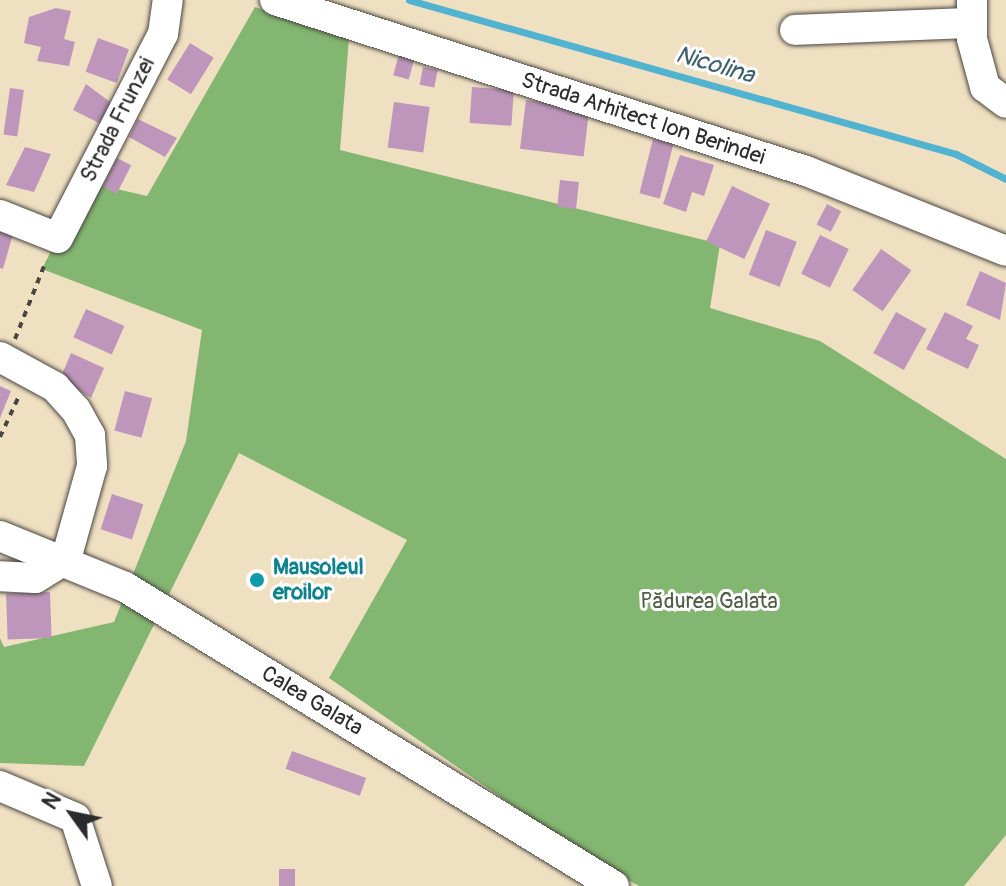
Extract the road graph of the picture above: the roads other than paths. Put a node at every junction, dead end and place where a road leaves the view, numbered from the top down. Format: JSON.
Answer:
{"nodes":[{"id":1,"x":168,"y":0,"type":"edge"},
{"id":2,"x":275,"y":0,"type":"edge"},
{"id":3,"x":972,"y":12,"type":"edge"},
{"id":4,"x":795,"y":30,"type":"dead end"},
{"id":5,"x":1006,"y":103,"type":"edge"},
{"id":6,"x":0,"y":215,"type":"edge"},
{"id":7,"x":1006,"y":251,"type":"edge"},
{"id":8,"x":12,"y":362,"type":"edge"},
{"id":9,"x":0,"y":536,"type":"edge"},
{"id":10,"x":66,"y":559,"type":"junction"},
{"id":11,"x":0,"y":576,"type":"edge"},
{"id":12,"x":0,"y":786,"type":"edge"},
{"id":13,"x":97,"y":886,"type":"edge"},
{"id":14,"x":614,"y":886,"type":"edge"}],
"edges":[{"from":1,"to":6,"type":"street","name":"Strada Frunzei"},
{"from":2,"to":7,"type":"street","name":"Strada Arhitect Ion Berindei"},
{"from":3,"to":4,"type":"street"},
{"from":3,"to":5,"type":"street"},
{"from":8,"to":10,"type":"street"},
{"from":9,"to":10,"type":"street","name":"Calea Galata"},
{"from":10,"to":11,"type":"street"},
{"from":10,"to":14,"type":"street","name":"Calea Galata"},
{"from":12,"to":13,"type":"street"}]}
